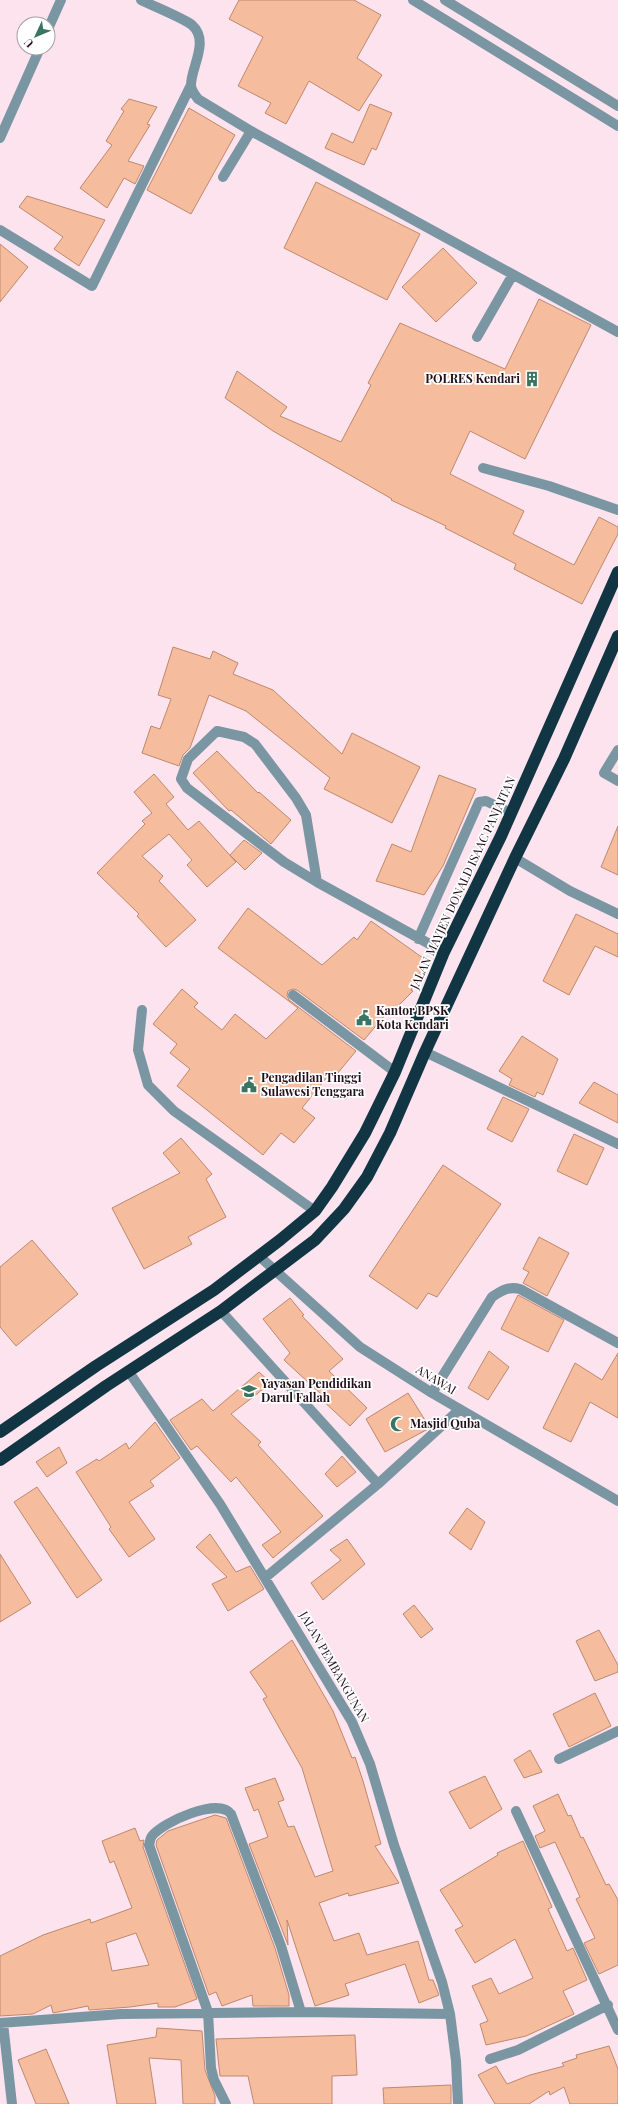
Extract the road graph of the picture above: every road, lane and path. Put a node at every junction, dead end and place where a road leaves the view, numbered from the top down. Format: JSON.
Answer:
{"nodes":[{"id":1,"x":61,"y":0,"type":"edge"},
{"id":2,"x":142,"y":0,"type":"edge"},
{"id":3,"x":413,"y":0,"type":"edge"},
{"id":4,"x":445,"y":0,"type":"edge"},
{"id":5,"x":54,"y":16,"type":"edge"},
{"id":6,"x":36,"y":56,"type":"edge"},
{"id":7,"x":191,"y":85,"type":"junction"},
{"id":8,"x":618,"y":106,"type":"edge"},
{"id":9,"x":618,"y":126,"type":"edge"},
{"id":10,"x":251,"y":131,"type":"junction"},
{"id":11,"x":0,"y":138,"type":"edge"},
{"id":12,"x":223,"y":177,"type":"dead end"},
{"id":13,"x":0,"y":230,"type":"edge"},
{"id":14,"x":512,"y":276,"type":"junction"},
{"id":15,"x":618,"y":332,"type":"edge"},
{"id":16,"x":478,"y":337,"type":"dead end"},
{"id":17,"x":483,"y":468,"type":"dead end"},
{"id":18,"x":618,"y":510,"type":"edge"},
{"id":19,"x":618,"y":572,"type":"edge"},
{"id":20,"x":618,"y":636,"type":"edge"},
{"id":21,"x":618,"y":750,"type":"edge"},
{"id":22,"x":618,"y":781,"type":"edge"},
{"id":23,"x":512,"y":813,"type":"junction"},
{"id":24,"x":515,"y":858,"type":"junction"},
{"id":25,"x":317,"y":882,"type":"junction"},
{"id":26,"x":618,"y":914,"type":"edge"},
{"id":27,"x":418,"y":939,"type":"junction"},
{"id":28,"x":444,"y":952,"type":"junction"},
{"id":29,"x":293,"y":995,"type":"dead end"},
{"id":30,"x":142,"y":1010,"type":"dead end"},
{"id":31,"x":425,"y":1052,"type":"junction"},
{"id":32,"x":395,"y":1072,"type":"junction"},
{"id":33,"x":618,"y":1144,"type":"edge"},
{"id":34,"x":315,"y":1210,"type":"junction"},
{"id":35,"x":258,"y":1256,"type":"junction"},
{"id":36,"x":275,"y":1271,"type":"junction"},
{"id":37,"x":221,"y":1311,"type":"junction"},
{"id":38,"x":618,"y":1343,"type":"edge"},
{"id":39,"x":129,"y":1372,"type":"junction"},
{"id":40,"x":432,"y":1393,"type":"junction"},
{"id":41,"x":460,"y":1409,"type":"junction"},
{"id":42,"x":0,"y":1432,"type":"edge"},
{"id":43,"x":0,"y":1460,"type":"edge"},
{"id":44,"x":378,"y":1484,"type":"junction"},
{"id":45,"x":618,"y":1501,"type":"edge"},
{"id":46,"x":266,"y":1577,"type":"junction"},
{"id":47,"x":618,"y":1731,"type":"edge"},
{"id":48,"x":559,"y":1759,"type":"dead end"},
{"id":49,"x":516,"y":1811,"type":"dead end"},
{"id":50,"x":608,"y":2004,"type":"junction"},
{"id":51,"x":208,"y":2012,"type":"junction"},
{"id":52,"x":301,"y":2012,"type":"junction"},
{"id":53,"x":450,"y":2014,"type":"junction"},
{"id":54,"x":1,"y":2023,"type":"edge"},
{"id":55,"x":618,"y":2030,"type":"edge"},
{"id":56,"x":490,"y":2059,"type":"dead end"},
{"id":57,"x":12,"y":2104,"type":"edge"},
{"id":58,"x":226,"y":2104,"type":"edge"},
{"id":59,"x":458,"y":2104,"type":"edge"}],
"edges":[{"from":1,"to":5,"type":"street"},
{"from":2,"to":7,"type":"street"},
{"from":3,"to":9,"type":"street"},
{"from":4,"to":8,"type":"street"},
{"from":6,"to":11,"type":"street"},
{"from":7,"to":10,"type":"street"},
{"from":7,"to":13,"type":"street"},
{"from":10,"to":12,"type":"street"},
{"from":10,"to":14,"type":"street"},
{"from":14,"to":15,"type":"street"},
{"from":14,"to":16,"type":"street"},
{"from":17,"to":18,"type":"street"},
{"from":19,"to":23,"type":"highway","name":"JALAN MAYJEN DONALD ISAAC PANJAITAN"},
{"from":20,"to":24,"type":"highway"},
{"from":21,"to":22,"type":"street"},
{"from":23,"to":27,"type":"street"},
{"from":23,"to":28,"type":"highway","name":"JALAN MAYJEN DONALD ISAAC PANJAITAN"},
{"from":24,"to":26,"type":"street"},
{"from":24,"to":31,"type":"highway"},
{"from":25,"to":25,"type":"street"},
{"from":25,"to":27,"type":"street"},
{"from":27,"to":28,"type":"street"},
{"from":28,"to":32,"type":"highway","name":"JALAN MAYJEN DONALD ISAAC PANJAITAN"},
{"from":29,"to":32,"type":"street"},
{"from":30,"to":34,"type":"street"},
{"from":31,"to":33,"type":"street"},
{"from":31,"to":36,"type":"highway"},
{"from":32,"to":34,"type":"highway","name":"JALAN MAYJEN DONALD ISAAC PANJAITAN"},
{"from":34,"to":35,"type":"highway","name":"JALAN MAYJEN DONALD ISAAC PANJAITAN"},
{"from":35,"to":36,"type":"street","name":"ANAWAI"},
{"from":35,"to":42,"type":"highway","name":"JALAN MAYJEN DONALD ISAAC PANJAITAN"},
{"from":36,"to":37,"type":"highway"},
{"from":36,"to":40,"type":"street","name":"ANAWAI"},
{"from":37,"to":39,"type":"highway"},
{"from":37,"to":44,"type":"street"},
{"from":38,"to":40,"type":"street"},
{"from":39,"to":43,"type":"highway"},
{"from":39,"to":46,"type":"street","name":"JALAN PEMBANGUNAN"},
{"from":40,"to":41,"type":"street","name":"ANAWAI"},
{"from":41,"to":44,"type":"street"},
{"from":41,"to":45,"type":"street","name":"ANAWAI"},
{"from":44,"to":46,"type":"street"},
{"from":46,"to":53,"type":"street","name":"JALAN PEMBANGUNAN"},
{"from":47,"to":48,"type":"street"},
{"from":49,"to":50,"type":"street"},
{"from":50,"to":55,"type":"street"},
{"from":50,"to":56,"type":"street"},
{"from":51,"to":52,"type":"street"},
{"from":51,"to":52,"type":"street"},
{"from":51,"to":54,"type":"street"},
{"from":51,"to":58,"type":"street"},
{"from":52,"to":53,"type":"street"},
{"from":53,"to":59,"type":"street","name":"JALAN PEMBANGUNAN"},
{"from":54,"to":57,"type":"street"}]}
